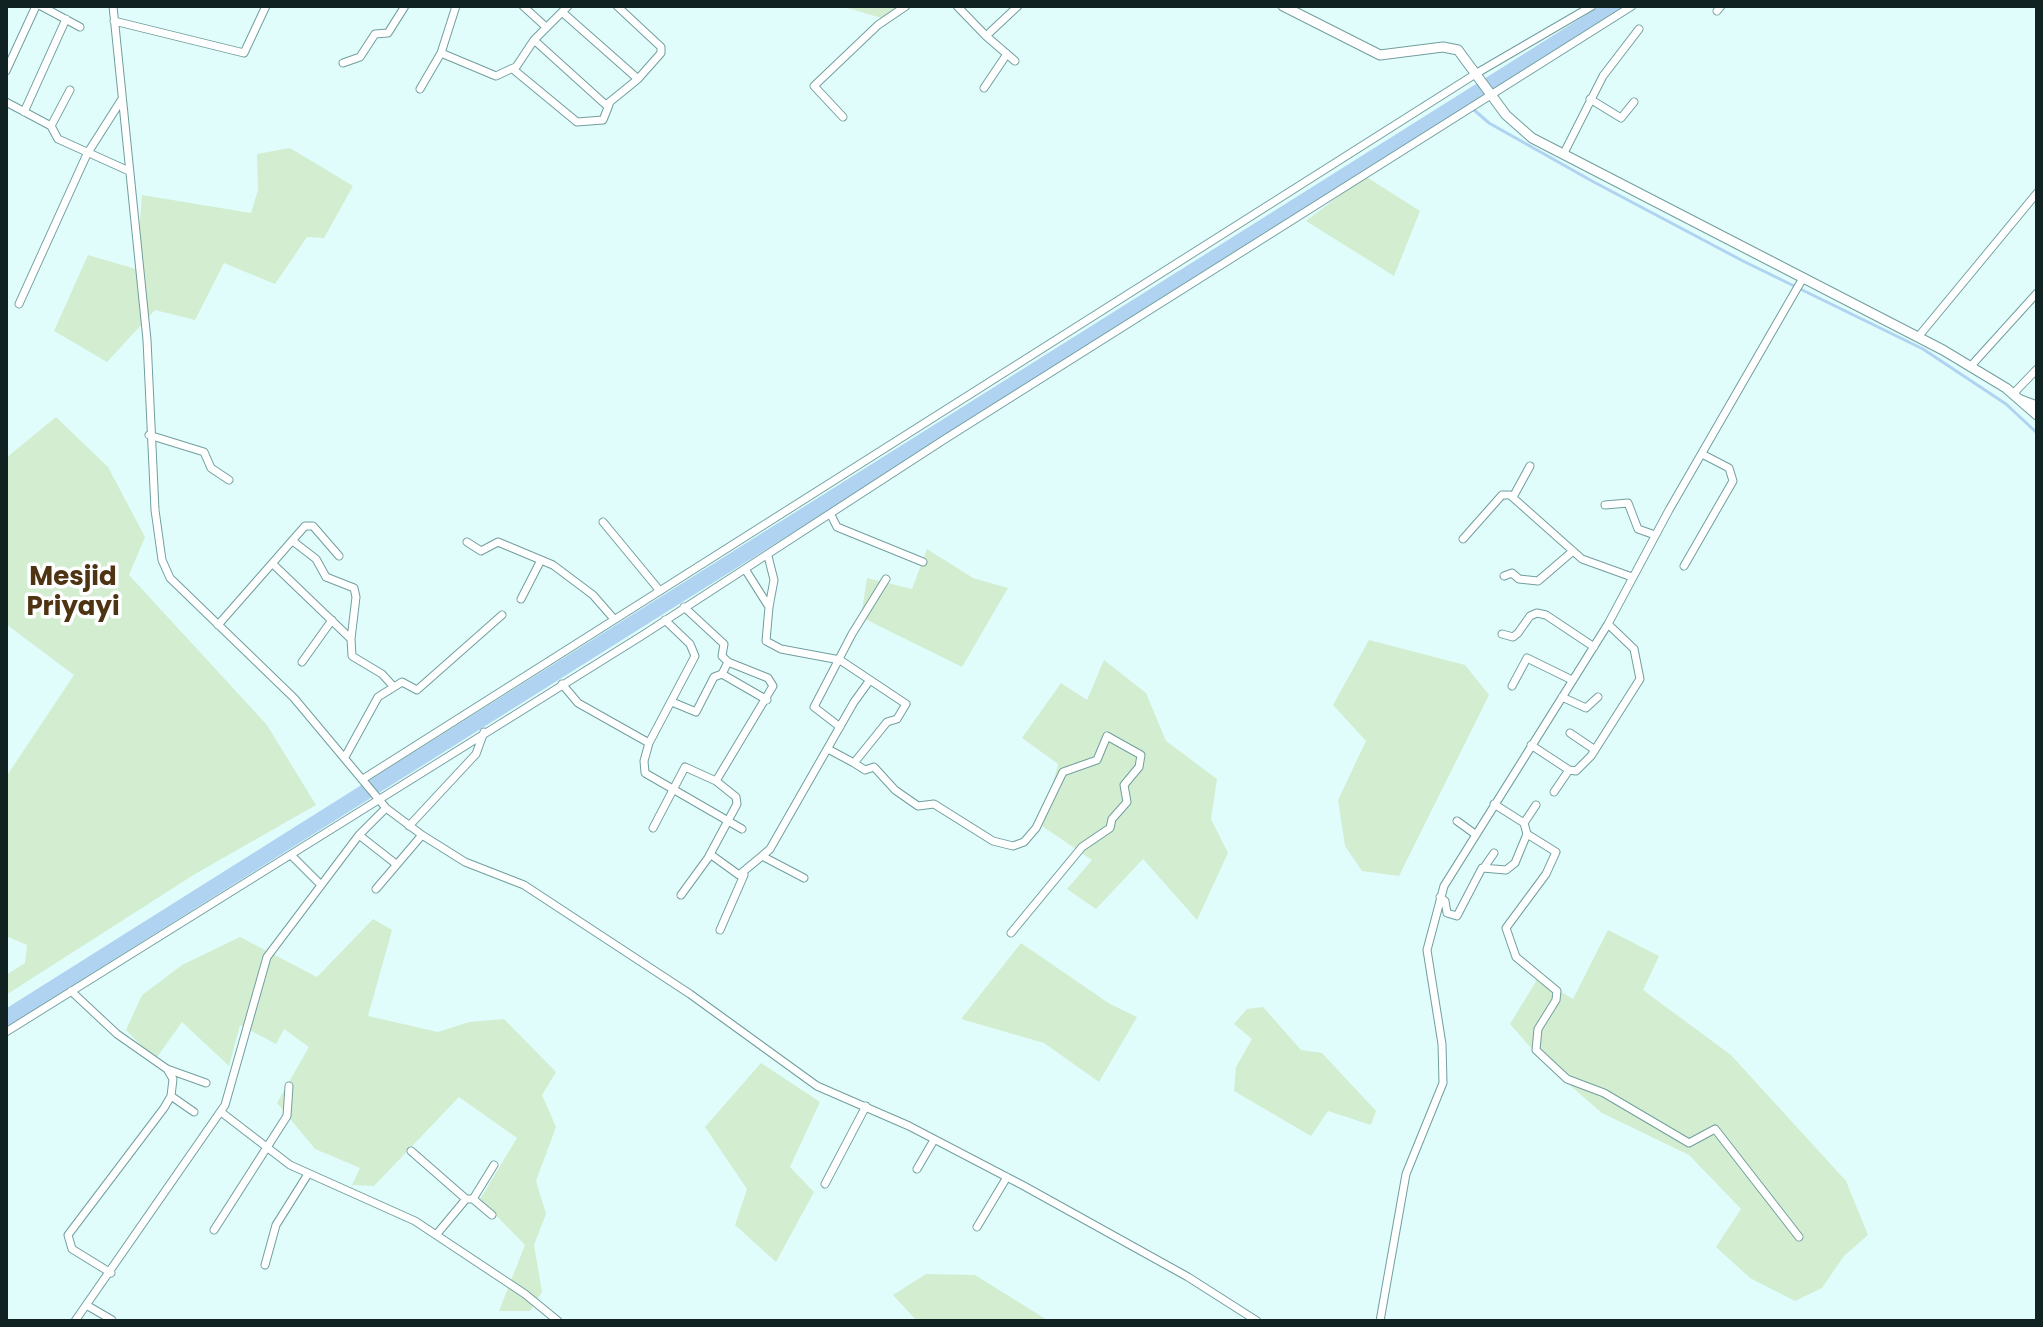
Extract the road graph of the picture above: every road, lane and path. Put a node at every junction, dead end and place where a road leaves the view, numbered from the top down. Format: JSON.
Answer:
{"nodes":[{"id":1,"x":39,"y":6,"type":"edge"},
{"id":2,"x":113,"y":6,"type":"edge"},
{"id":3,"x":266,"y":6,"type":"edge"},
{"id":4,"x":405,"y":6,"type":"edge"},
{"id":5,"x":456,"y":6,"type":"edge"},
{"id":6,"x":523,"y":6,"type":"edge"},
{"id":7,"x":617,"y":6,"type":"edge"},
{"id":8,"x":906,"y":6,"type":"edge"},
{"id":9,"x":957,"y":6,"type":"edge"},
{"id":10,"x":1018,"y":6,"type":"edge"},
{"id":11,"x":1283,"y":6,"type":"edge"},
{"id":12,"x":1592,"y":6,"type":"edge"},
{"id":13,"x":1632,"y":6,"type":"edge"},
{"id":14,"x":565,"y":9,"type":"edge"},
{"id":15,"x":66,"y":19,"type":"junction"},
{"id":16,"x":114,"y":21,"type":"junction"},
{"id":17,"x":80,"y":27,"type":"dead end"},
{"id":18,"x":546,"y":27,"type":"junction"},
{"id":19,"x":1639,"y":29,"type":"dead end"},
{"id":20,"x":986,"y":36,"type":"junction"},
{"id":21,"x":534,"y":40,"type":"junction"},
{"id":22,"x":441,"y":53,"type":"junction"},
{"id":23,"x":1007,"y":54,"type":"junction"},
{"id":24,"x":1015,"y":61,"type":"dead end"},
{"id":25,"x":343,"y":63,"type":"dead end"},
{"id":26,"x":513,"y":68,"type":"junction"},
{"id":27,"x":6,"y":71,"type":"edge"},
{"id":28,"x":1479,"y":77,"type":"junction"},
{"id":29,"x":638,"y":79,"type":"junction"},
{"id":30,"x":984,"y":88,"type":"dead end"},
{"id":31,"x":420,"y":89,"type":"dead end"},
{"id":32,"x":70,"y":90,"type":"dead end"},
{"id":33,"x":1489,"y":94,"type":"junction"},
{"id":34,"x":122,"y":98,"type":"junction"},
{"id":35,"x":1590,"y":99,"type":"junction"},
{"id":36,"x":6,"y":102,"type":"edge"},
{"id":37,"x":1634,"y":102,"type":"dead end"},
{"id":38,"x":609,"y":105,"type":"junction"},
{"id":39,"x":24,"y":112,"type":"junction"},
{"id":40,"x":843,"y":117,"type":"dead end"},
{"id":41,"x":51,"y":126,"type":"junction"},
{"id":42,"x":1564,"y":153,"type":"junction"},
{"id":43,"x":87,"y":154,"type":"junction"},
{"id":44,"x":129,"y":171,"type":"junction"},
{"id":45,"x":2037,"y":193,"type":"edge"},
{"id":46,"x":1802,"y":280,"type":"junction"},
{"id":47,"x":2037,"y":293,"type":"edge"},
{"id":48,"x":19,"y":304,"type":"dead end"},
{"id":49,"x":1918,"y":337,"type":"junction"},
{"id":50,"x":1970,"y":367,"type":"junction"},
{"id":51,"x":2037,"y":369,"type":"edge"},
{"id":52,"x":2016,"y":396,"type":"junction"},
{"id":53,"x":2037,"y":405,"type":"edge"},
{"id":54,"x":2037,"y":415,"type":"edge"},
{"id":55,"x":149,"y":435,"type":"junction"},
{"id":56,"x":1702,"y":454,"type":"junction"},
{"id":57,"x":1530,"y":466,"type":"dead end"},
{"id":58,"x":229,"y":480,"type":"dead end"},
{"id":59,"x":1513,"y":497,"type":"junction"},
{"id":60,"x":1605,"y":505,"type":"dead end"},
{"id":61,"x":831,"y":515,"type":"junction"},
{"id":62,"x":603,"y":522,"type":"dead end"},
{"id":63,"x":1655,"y":535,"type":"junction"},
{"id":64,"x":1463,"y":539,"type":"dead end"},
{"id":65,"x":294,"y":542,"type":"junction"},
{"id":66,"x":467,"y":542,"type":"dead end"},
{"id":67,"x":1573,"y":551,"type":"junction"},
{"id":68,"x":339,"y":556,"type":"dead end"},
{"id":69,"x":768,"y":556,"type":"junction"},
{"id":70,"x":541,"y":560,"type":"junction"},
{"id":71,"x":923,"y":562,"type":"dead end"},
{"id":72,"x":274,"y":565,"type":"junction"},
{"id":73,"x":1684,"y":566,"type":"dead end"},
{"id":74,"x":745,"y":569,"type":"junction"},
{"id":75,"x":1504,"y":576,"type":"dead end"},
{"id":76,"x":1632,"y":577,"type":"junction"},
{"id":77,"x":886,"y":579,"type":"dead end"},
{"id":78,"x":660,"y":591,"type":"junction"},
{"id":79,"x":521,"y":599,"type":"dead end"},
{"id":80,"x":684,"y":607,"type":"junction"},
{"id":81,"x":769,"y":607,"type":"junction"},
{"id":82,"x":502,"y":615,"type":"dead end"},
{"id":83,"x":614,"y":619,"type":"junction"},
{"id":84,"x":332,"y":620,"type":"junction"},
{"id":85,"x":665,"y":620,"type":"junction"},
{"id":86,"x":1608,"y":624,"type":"junction"},
{"id":87,"x":218,"y":625,"type":"junction"},
{"id":88,"x":1502,"y":634,"type":"dead end"},
{"id":89,"x":351,"y":639,"type":"junction"},
{"id":90,"x":1594,"y":647,"type":"junction"},
{"id":91,"x":840,"y":660,"type":"junction"},
{"id":92,"x":302,"y":662,"type":"dead end"},
{"id":93,"x":728,"y":662,"type":"junction"},
{"id":94,"x":722,"y":674,"type":"junction"},
{"id":95,"x":870,"y":680,"type":"junction"},
{"id":96,"x":1572,"y":680,"type":"junction"},
{"id":97,"x":562,"y":684,"type":"junction"},
{"id":98,"x":393,"y":686,"type":"junction"},
{"id":99,"x":1512,"y":686,"type":"dead end"},
{"id":100,"x":1562,"y":697,"type":"junction"},
{"id":101,"x":1598,"y":697,"type":"dead end"},
{"id":102,"x":767,"y":700,"type":"junction"},
{"id":103,"x":672,"y":702,"type":"junction"},
{"id":104,"x":840,"y":727,"type":"junction"},
{"id":105,"x":484,"y":732,"type":"junction"},
{"id":106,"x":1570,"y":733,"type":"dead end"},
{"id":107,"x":649,"y":743,"type":"junction"},
{"id":108,"x":1531,"y":745,"type":"junction"},
{"id":109,"x":828,"y":749,"type":"junction"},
{"id":110,"x":1595,"y":750,"type":"junction"},
{"id":111,"x":345,"y":757,"type":"junction"},
{"id":112,"x":854,"y":763,"type":"junction"},
{"id":113,"x":1569,"y":770,"type":"junction"},
{"id":114,"x":364,"y":781,"type":"junction"},
{"id":115,"x":716,"y":781,"type":"junction"},
{"id":116,"x":672,"y":790,"type":"junction"},
{"id":117,"x":1554,"y":792,"type":"dead end"},
{"id":118,"x":377,"y":798,"type":"junction"},
{"id":119,"x":1494,"y":804,"type":"junction"},
{"id":120,"x":1536,"y":805,"type":"dead end"},
{"id":121,"x":386,"y":808,"type":"junction"},
{"id":122,"x":1457,"y":821,"type":"dead end"},
{"id":123,"x":729,"y":822,"type":"junction"},
{"id":124,"x":1524,"y":823,"type":"junction"},
{"id":125,"x":409,"y":826,"type":"junction"},
{"id":126,"x":653,"y":828,"type":"dead end"},
{"id":127,"x":742,"y":829,"type":"dead end"},
{"id":128,"x":1475,"y":834,"type":"junction"},
{"id":129,"x":1527,"y":834,"type":"junction"},
{"id":130,"x":359,"y":835,"type":"junction"},
{"id":131,"x":422,"y":835,"type":"junction"},
{"id":132,"x":1494,"y":853,"type":"dead end"},
{"id":133,"x":710,"y":854,"type":"junction"},
{"id":134,"x":291,"y":855,"type":"junction"},
{"id":135,"x":762,"y":856,"type":"junction"},
{"id":136,"x":396,"y":864,"type":"junction"},
{"id":137,"x":1485,"y":866,"type":"junction"},
{"id":138,"x":744,"y":875,"type":"junction"},
{"id":139,"x":804,"y":878,"type":"dead end"},
{"id":140,"x":320,"y":884,"type":"junction"},
{"id":141,"x":376,"y":889,"type":"dead end"},
{"id":142,"x":681,"y":895,"type":"dead end"},
{"id":143,"x":1440,"y":897,"type":"junction"},
{"id":144,"x":720,"y":930,"type":"dead end"},
{"id":145,"x":1011,"y":933,"type":"dead end"},
{"id":146,"x":71,"y":991,"type":"junction"},
{"id":147,"x":6,"y":1032,"type":"edge"},
{"id":148,"x":167,"y":1069,"type":"junction"},
{"id":149,"x":206,"y":1083,"type":"dead end"},
{"id":150,"x":289,"y":1086,"type":"dead end"},
{"id":151,"x":171,"y":1096,"type":"junction"},
{"id":152,"x":866,"y":1106,"type":"junction"},
{"id":153,"x":194,"y":1112,"type":"dead end"},
{"id":154,"x":221,"y":1112,"type":"junction"},
{"id":155,"x":934,"y":1140,"type":"junction"},
{"id":156,"x":264,"y":1147,"type":"junction"},
{"id":157,"x":411,"y":1151,"type":"dead end"},
{"id":158,"x":494,"y":1165,"type":"dead end"},
{"id":159,"x":917,"y":1169,"type":"dead end"},
{"id":160,"x":308,"y":1174,"type":"junction"},
{"id":161,"x":1007,"y":1177,"type":"junction"},
{"id":162,"x":825,"y":1184,"type":"dead end"},
{"id":163,"x":469,"y":1199,"type":"junction"},
{"id":164,"x":492,"y":1215,"type":"dead end"},
{"id":165,"x":977,"y":1227,"type":"dead end"},
{"id":166,"x":214,"y":1230,"type":"dead end"},
{"id":167,"x":436,"y":1235,"type":"junction"},
{"id":168,"x":1799,"y":1237,"type":"dead end"},
{"id":169,"x":265,"y":1265,"type":"dead end"},
{"id":170,"x":111,"y":1273,"type":"junction"},
{"id":171,"x":88,"y":1306,"type":"junction"},
{"id":172,"x":112,"y":1320,"type":"edge"},
{"id":173,"x":75,"y":1321,"type":"edge"},
{"id":174,"x":558,"y":1321,"type":"edge"},
{"id":175,"x":1257,"y":1321,"type":"edge"},
{"id":176,"x":1380,"y":1321,"type":"edge"}],
"edges":[{"from":1,"to":15,"type":"street"},
{"from":1,"to":27,"type":"street"},
{"from":2,"to":16,"type":"street"},
{"from":3,"to":16,"type":"street"},
{"from":4,"to":25,"type":"street"},
{"from":5,"to":22,"type":"street"},
{"from":6,"to":18,"type":"street"},
{"from":7,"to":29,"type":"street"},
{"from":8,"to":40,"type":"street"},
{"from":9,"to":20,"type":"street"},
{"from":10,"to":20,"type":"street"},
{"from":11,"to":28,"type":"main road"},
{"from":12,"to":28,"type":"street"},
{"from":13,"to":33,"type":"street"},
{"from":14,"to":18,"type":"street"},
{"from":14,"to":29,"type":"street"},
{"from":15,"to":17,"type":"street"},
{"from":15,"to":39,"type":"street"},
{"from":16,"to":34,"type":"street"},
{"from":18,"to":21,"type":"street"},
{"from":19,"to":35,"type":"street"},
{"from":20,"to":23,"type":"street"},
{"from":21,"to":26,"type":"street"},
{"from":21,"to":38,"type":"street"},
{"from":22,"to":26,"type":"street"},
{"from":22,"to":31,"type":"street"},
{"from":23,"to":24,"type":"street"},
{"from":23,"to":30,"type":"street"},
{"from":26,"to":38,"type":"street"},
{"from":28,"to":33,"type":"main road"},
{"from":28,"to":78,"type":"street"},
{"from":29,"to":38,"type":"street"},
{"from":32,"to":41,"type":"street"},
{"from":33,"to":42,"type":"main road"},
{"from":33,"to":61,"type":"street"},
{"from":34,"to":43,"type":"street"},
{"from":34,"to":44,"type":"street"},
{"from":35,"to":37,"type":"street"},
{"from":35,"to":42,"type":"street"},
{"from":36,"to":39,"type":"street"},
{"from":39,"to":41,"type":"street"},
{"from":41,"to":43,"type":"street"},
{"from":42,"to":46,"type":"main road"},
{"from":43,"to":44,"type":"street"},
{"from":43,"to":48,"type":"street"},
{"from":44,"to":55,"type":"street"},
{"from":45,"to":49,"type":"street"},
{"from":46,"to":49,"type":"main road"},
{"from":46,"to":56,"type":"street"},
{"from":47,"to":50,"type":"street"},
{"from":49,"to":50,"type":"main road"},
{"from":50,"to":52,"type":"main road"},
{"from":51,"to":52,"type":"street"},
{"from":52,"to":53,"type":"street"},
{"from":52,"to":54,"type":"main road"},
{"from":55,"to":58,"type":"street"},
{"from":55,"to":87,"type":"street"},
{"from":56,"to":63,"type":"street"},
{"from":56,"to":73,"type":"street"},
{"from":57,"to":59,"type":"street"},
{"from":59,"to":64,"type":"street"},
{"from":59,"to":67,"type":"street"},
{"from":60,"to":63,"type":"street"},
{"from":61,"to":69,"type":"street"},
{"from":61,"to":71,"type":"street"},
{"from":62,"to":78,"type":"street"},
{"from":63,"to":76,"type":"street"},
{"from":65,"to":68,"type":"street"},
{"from":65,"to":72,"type":"street"},
{"from":65,"to":89,"type":"street"},
{"from":66,"to":70,"type":"street"},
{"from":67,"to":75,"type":"street"},
{"from":67,"to":76,"type":"street"},
{"from":69,"to":74,"type":"street"},
{"from":69,"to":81,"type":"street"},
{"from":70,"to":79,"type":"street"},
{"from":70,"to":83,"type":"street"},
{"from":72,"to":84,"type":"street"},
{"from":72,"to":87,"type":"street"},
{"from":74,"to":80,"type":"street"},
{"from":74,"to":81,"type":"street"},
{"from":76,"to":86,"type":"street"},
{"from":77,"to":91,"type":"street"},
{"from":78,"to":83,"type":"street"},
{"from":80,"to":85,"type":"street"},
{"from":80,"to":93,"type":"street"},
{"from":81,"to":91,"type":"street"},
{"from":82,"to":98,"type":"street"},
{"from":83,"to":114,"type":"street"},
{"from":84,"to":89,"type":"street"},
{"from":84,"to":92,"type":"street"},
{"from":85,"to":97,"type":"street"},
{"from":85,"to":103,"type":"street"},
{"from":86,"to":90,"type":"street"},
{"from":86,"to":110,"type":"street"},
{"from":87,"to":111,"type":"street"},
{"from":88,"to":90,"type":"street"},
{"from":89,"to":98,"type":"street"},
{"from":90,"to":96,"type":"street"},
{"from":91,"to":95,"type":"street"},
{"from":91,"to":104,"type":"street"},
{"from":93,"to":94,"type":"street"},
{"from":93,"to":102,"type":"street"},
{"from":94,"to":102,"type":"street"},
{"from":94,"to":103,"type":"street"},
{"from":95,"to":104,"type":"street"},
{"from":95,"to":112,"type":"street"},
{"from":96,"to":99,"type":"street"},
{"from":96,"to":100,"type":"street"},
{"from":97,"to":105,"type":"street"},
{"from":97,"to":107,"type":"street"},
{"from":98,"to":111,"type":"street"},
{"from":100,"to":101,"type":"street"},
{"from":100,"to":108,"type":"street"},
{"from":102,"to":115,"type":"street"},
{"from":103,"to":107,"type":"street"},
{"from":104,"to":109,"type":"street"},
{"from":105,"to":118,"type":"street"},
{"from":105,"to":125,"type":"street"},
{"from":106,"to":110,"type":"street"},
{"from":107,"to":116,"type":"street"},
{"from":108,"to":113,"type":"street"},
{"from":108,"to":119,"type":"street"},
{"from":109,"to":112,"type":"street"},
{"from":109,"to":135,"type":"street"},
{"from":110,"to":113,"type":"street"},
{"from":111,"to":114,"type":"street"},
{"from":112,"to":145,"type":"street"},
{"from":113,"to":117,"type":"street"},
{"from":114,"to":118,"type":"street"},
{"from":115,"to":116,"type":"street"},
{"from":115,"to":123,"type":"street"},
{"from":116,"to":123,"type":"street"},
{"from":116,"to":126,"type":"street"},
{"from":118,"to":121,"type":"street"},
{"from":118,"to":134,"type":"street"},
{"from":119,"to":124,"type":"street"},
{"from":119,"to":128,"type":"street"},
{"from":120,"to":124,"type":"street"},
{"from":121,"to":125,"type":"street"},
{"from":121,"to":130,"type":"street"},
{"from":122,"to":128,"type":"street"},
{"from":123,"to":127,"type":"street"},
{"from":123,"to":133,"type":"street"},
{"from":124,"to":129,"type":"street"},
{"from":125,"to":131,"type":"street"},
{"from":128,"to":143,"type":"street"},
{"from":129,"to":137,"type":"street"},
{"from":129,"to":168,"type":"street"},
{"from":130,"to":136,"type":"street"},
{"from":130,"to":140,"type":"street"},
{"from":131,"to":136,"type":"street"},
{"from":131,"to":152,"type":"street"},
{"from":132,"to":137,"type":"street"},
{"from":133,"to":138,"type":"street"},
{"from":133,"to":142,"type":"street"},
{"from":134,"to":140,"type":"street"},
{"from":134,"to":146,"type":"street"},
{"from":135,"to":138,"type":"street"},
{"from":135,"to":139,"type":"street"},
{"from":136,"to":141,"type":"street"},
{"from":137,"to":143,"type":"street"},
{"from":138,"to":144,"type":"street"},
{"from":140,"to":154,"type":"street"},
{"from":143,"to":176,"type":"street"},
{"from":146,"to":147,"type":"street"},
{"from":146,"to":148,"type":"street"},
{"from":148,"to":149,"type":"street"},
{"from":148,"to":151,"type":"street"},
{"from":150,"to":156,"type":"street"},
{"from":151,"to":153,"type":"street"},
{"from":151,"to":170,"type":"street"},
{"from":152,"to":155,"type":"street"},
{"from":152,"to":162,"type":"street"},
{"from":154,"to":156,"type":"street"},
{"from":154,"to":170,"type":"street"},
{"from":155,"to":159,"type":"street"},
{"from":155,"to":161,"type":"street"},
{"from":156,"to":160,"type":"street"},
{"from":156,"to":166,"type":"street"},
{"from":157,"to":163,"type":"street"},
{"from":158,"to":163,"type":"street"},
{"from":160,"to":167,"type":"street"},
{"from":160,"to":169,"type":"street"},
{"from":161,"to":165,"type":"street"},
{"from":161,"to":175,"type":"street"},
{"from":163,"to":164,"type":"street"},
{"from":163,"to":167,"type":"street"},
{"from":167,"to":174,"type":"street"},
{"from":170,"to":171,"type":"street"},
{"from":171,"to":172,"type":"street"},
{"from":171,"to":173,"type":"street"}]}
